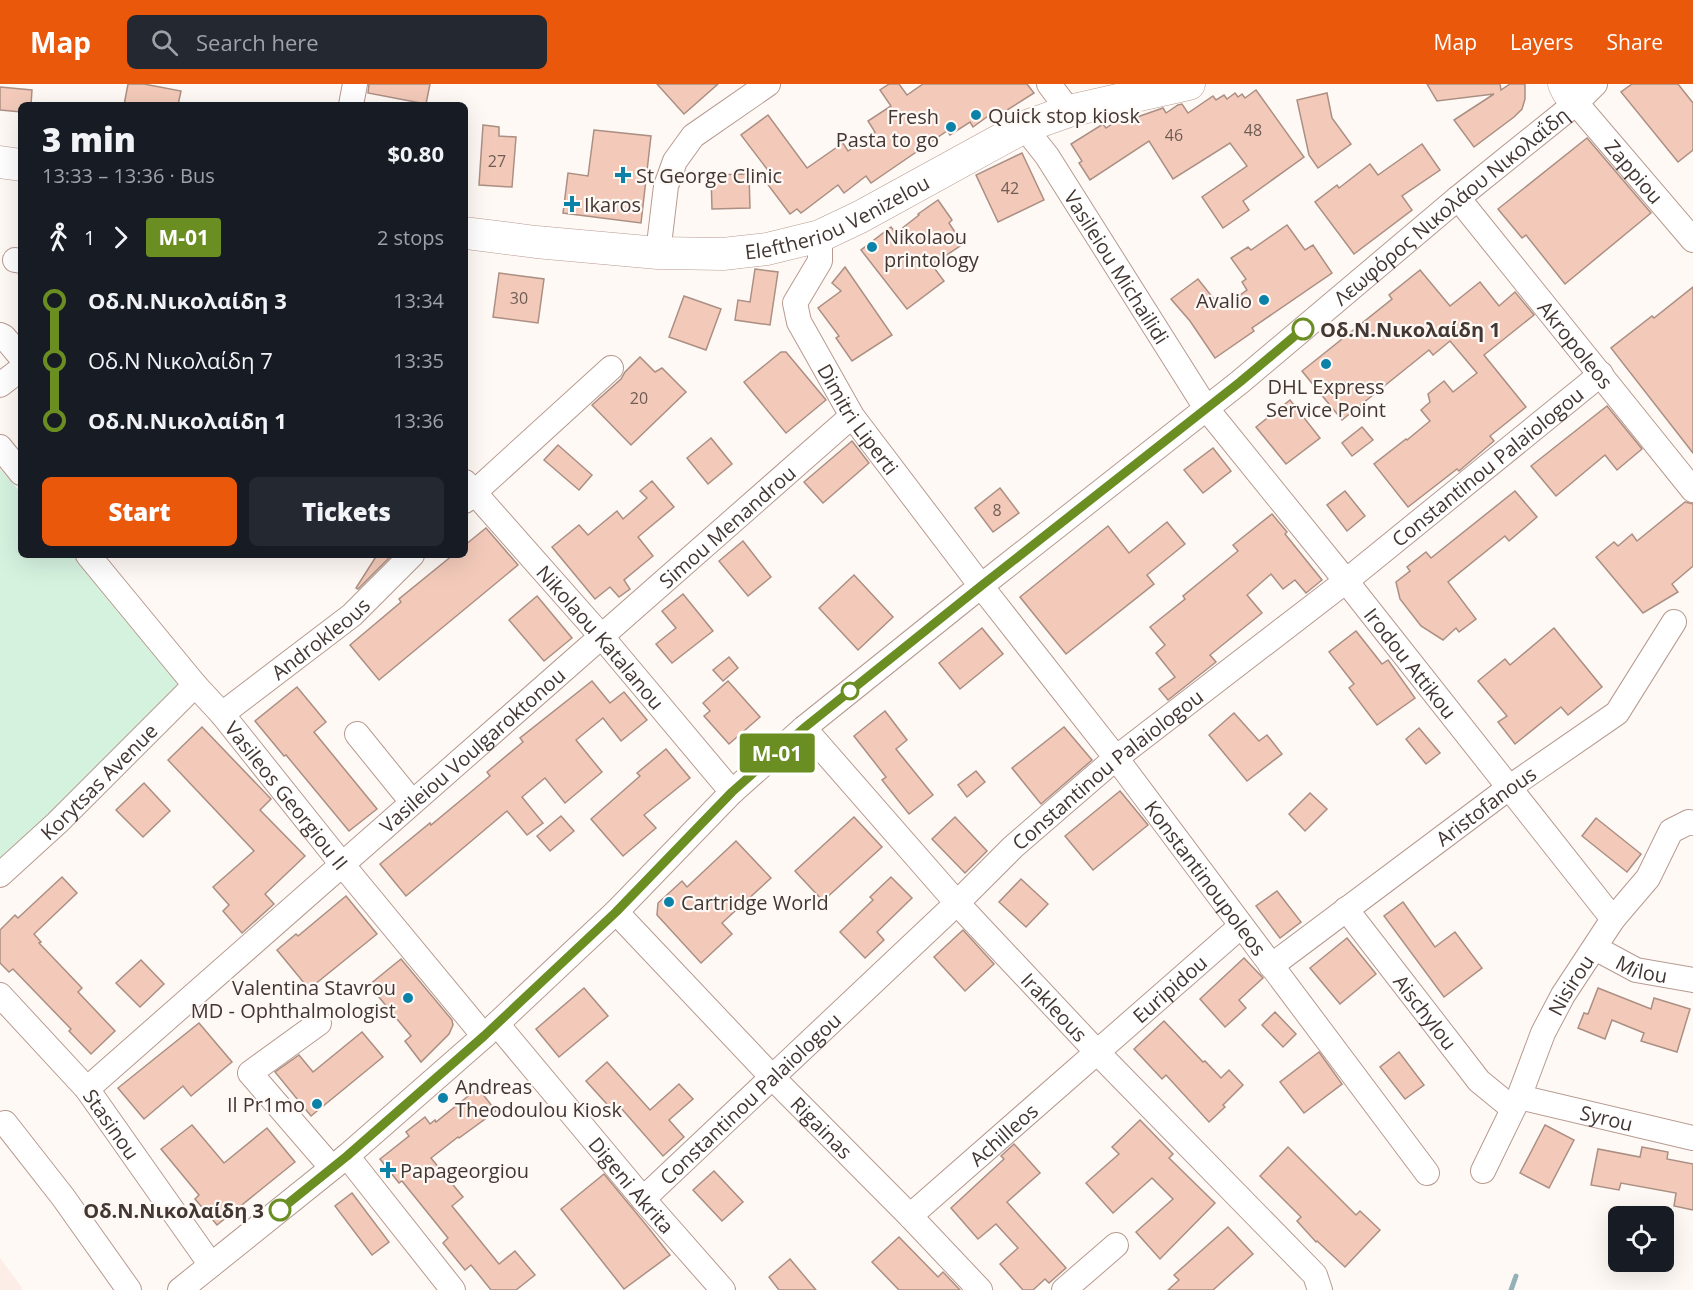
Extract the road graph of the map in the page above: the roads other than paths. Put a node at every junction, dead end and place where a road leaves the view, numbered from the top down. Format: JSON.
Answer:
{"nodes":[{"id":1,"x":355,"y":84,"type":"edge"},
{"id":2,"x":768,"y":84,"type":"edge"},
{"id":3,"x":1049,"y":84,"type":"edge"},
{"id":4,"x":1189,"y":84,"type":"edge"},
{"id":5,"x":1578,"y":91,"type":"edge"},
{"id":6,"x":352,"y":102,"type":"edge"},
{"id":7,"x":1069,"y":111,"type":"junction"},
{"id":8,"x":1024,"y":127,"type":"junction"},
{"id":9,"x":0,"y":162,"type":"edge"},
{"id":10,"x":18,"y":165,"type":"edge"},
{"id":11,"x":1458,"y":198,"type":"junction"},
{"id":12,"x":468,"y":233,"type":"edge"},
{"id":13,"x":819,"y":236,"type":"junction"},
{"id":14,"x":1693,"y":240,"type":"edge"},
{"id":15,"x":658,"y":253,"type":"junction"},
{"id":16,"x":0,"y":335,"type":"edge"},
{"id":17,"x":18,"y":353,"type":"edge"},
{"id":18,"x":611,"y":368,"type":"dead end"},
{"id":19,"x":18,"y":371,"type":"edge"},
{"id":20,"x":1601,"y":374,"type":"junction"},
{"id":21,"x":0,"y":385,"type":"edge"},
{"id":22,"x":1206,"y":408,"type":"junction"},
{"id":23,"x":852,"y":416,"type":"junction"},
{"id":24,"x":0,"y":447,"type":"edge"},
{"id":25,"x":18,"y":469,"type":"edge"},
{"id":26,"x":1693,"y":490,"type":"edge"},
{"id":27,"x":468,"y":492,"type":"edge"},
{"id":28,"x":90,"y":558,"type":"edge"},
{"id":29,"x":409,"y":558,"type":"edge"},
{"id":30,"x":1346,"y":581,"type":"junction"},
{"id":31,"x":981,"y":586,"type":"junction"},
{"id":32,"x":1674,"y":622,"type":"dead end"},
{"id":33,"x":602,"y":637,"type":"junction"},
{"id":34,"x":195,"y":685,"type":"junction"},
{"id":35,"x":222,"y":714,"type":"junction"},
{"id":36,"x":804,"y":728,"type":"junction"},
{"id":37,"x":357,"y":734,"type":"dead end"},
{"id":38,"x":1116,"y":758,"type":"junction"},
{"id":39,"x":1510,"y":787,"type":"junction"},
{"id":40,"x":732,"y":792,"type":"junction"},
{"id":41,"x":412,"y":802,"type":"junction"},
{"id":42,"x":1691,"y":823,"type":"edge"},
{"id":43,"x":341,"y":863,"type":"junction"},
{"id":44,"x":0,"y":875,"type":"edge"},
{"id":45,"x":957,"y":903,"type":"junction"},
{"id":46,"x":1346,"y":909,"type":"junction"},
{"id":47,"x":616,"y":912,"type":"junction"},
{"id":48,"x":1613,"y":919,"type":"junction"},
{"id":49,"x":1241,"y":926,"type":"junction"},
{"id":50,"x":1595,"y":948,"type":"junction"},
{"id":51,"x":1271,"y":966,"type":"junction"},
{"id":52,"x":1693,"y":980,"type":"edge"},
{"id":53,"x":0,"y":994,"type":"edge"},
{"id":54,"x":319,"y":1023,"type":"dead end"},
{"id":55,"x":490,"y":1030,"type":"junction"},
{"id":56,"x":1097,"y":1052,"type":"junction"},
{"id":57,"x":773,"y":1078,"type":"junction"},
{"id":58,"x":87,"y":1089,"type":"junction"},
{"id":59,"x":1516,"y":1103,"type":"junction"},
{"id":60,"x":4,"y":1123,"type":"dead end"},
{"id":61,"x":1693,"y":1138,"type":"edge"},
{"id":62,"x":339,"y":1162,"type":"junction"},
{"id":63,"x":1483,"y":1171,"type":"dead end"},
{"id":64,"x":1427,"y":1173,"type":"dead end"},
{"id":65,"x":644,"y":1199,"type":"junction"},
{"id":66,"x":910,"y":1216,"type":"junction"},
{"id":67,"x":1116,"y":1245,"type":"dead end"},
{"id":68,"x":211,"y":1265,"type":"junction"},
{"id":69,"x":1318,"y":1282,"type":"edge"},
{"id":70,"x":129,"y":1290,"type":"edge"},
{"id":71,"x":180,"y":1290,"type":"edge"},
{"id":72,"x":453,"y":1290,"type":"edge"},
{"id":73,"x":723,"y":1290,"type":"edge"},
{"id":74,"x":980,"y":1290,"type":"edge"},
{"id":75,"x":1064,"y":1290,"type":"edge"}],
"edges":[{"from":1,"to":6,"type":"street"},
{"from":2,"to":15,"type":"street"},
{"from":3,"to":7,"type":"street"},
{"from":4,"to":7,"type":"main road","name":"Eleftheriou Venizelou"},
{"from":5,"to":11,"type":"street","name":"Λεωφόρος Νικολάου Νικολαΐδη"},
{"from":5,"to":14,"type":"street","name":"Zappiou"},
{"from":7,"to":8,"type":"main road","name":"Eleftheriou Venizelou"},
{"from":8,"to":13,"type":"main road","name":"Eleftheriou Venizelou"},
{"from":8,"to":22,"type":"street","name":"Vasileiou Michailidi"},
{"from":9,"to":10,"type":"main road"},
{"from":11,"to":20,"type":"street","name":"Akropoleos"},
{"from":11,"to":22,"type":"street","name":"Λεωφόρος Νικολάου Νικολαΐδη"},
{"from":12,"to":15,"type":"main road","name":"Eleftheriou Venizelou"},
{"from":13,"to":15,"type":"main road","name":"Eleftheriou Venizelou"},
{"from":13,"to":23,"type":"street","name":"Dimitri Liperti"},
{"from":16,"to":17,"type":"street"},
{"from":18,"to":27,"type":"street"},
{"from":19,"to":21,"type":"street"},
{"from":20,"to":26,"type":"street","name":"Akropoleos"},
{"from":20,"to":30,"type":"street","name":"Constantinou Palaiologou"},
{"from":22,"to":30,"type":"street","name":"Irodou Attikou"},
{"from":22,"to":31,"type":"street","name":"Λεωφόρος Νικολάου Νικολαΐδη"},
{"from":23,"to":31,"type":"street","name":"Dimitri Liperti"},
{"from":23,"to":33,"type":"street","name":"Simou Menandrou"},
{"from":24,"to":25,"type":"street"},
{"from":27,"to":33,"type":"street","name":"Nikolaou Katalanou"},
{"from":28,"to":34,"type":"street","name":"Vasileos Georgiou II"},
{"from":29,"to":35,"type":"street","name":"Androkleous"},
{"from":30,"to":38,"type":"street","name":"Constantinou Palaiologou"},
{"from":30,"to":39,"type":"street","name":"Irodou Attikou"},
{"from":31,"to":36,"type":"street","name":"Λεωφόρος Νικολάου Νικολαΐδη"},
{"from":31,"to":38,"type":"street","name":"Konstantinoupoleos"},
{"from":32,"to":39,"type":"street","name":"Aristofanous"},
{"from":33,"to":40,"type":"street","name":"Nikolaou Katalanou"},
{"from":33,"to":41,"type":"street","name":"Vasileiou Voulgaroktonou"},
{"from":34,"to":35,"type":"street","name":"Vasileos Georgiou II"},
{"from":34,"to":44,"type":"street","name":"Korytsas Avenue"},
{"from":35,"to":43,"type":"street","name":"Vasileos Georgiou II"},
{"from":36,"to":40,"type":"street","name":"Λεωφόρος Νικολάου Νικολαΐδη"},
{"from":36,"to":45,"type":"street","name":"Irakleous"},
{"from":37,"to":41,"type":"street"},
{"from":38,"to":45,"type":"street","name":"Constantinou Palaiologou"},
{"from":38,"to":49,"type":"street","name":"Konstantinoupoleos"},
{"from":39,"to":46,"type":"street","name":"Aristofanous"},
{"from":39,"to":48,"type":"street","name":"Irodou Attikou"},
{"from":40,"to":47,"type":"street","name":"Λεωφόρος Νικολάου Νικολαΐδη"},
{"from":41,"to":43,"type":"street","name":"Vasileiou Voulgaroktonou"},
{"from":42,"to":48,"type":"street","name":"Nisirou"},
{"from":43,"to":55,"type":"street","name":"Vasileos Georgiou II"},
{"from":43,"to":58,"type":"street","name":"Vasileiou Voulgaroktonou"},
{"from":45,"to":56,"type":"street","name":"Irakleous"},
{"from":45,"to":57,"type":"street","name":"Constantinou Palaiologou"},
{"from":46,"to":51,"type":"street","name":"Aristofanous"},
{"from":46,"to":59,"type":"street","name":"Aischylou"},
{"from":47,"to":55,"type":"street","name":"Λεωφόρος Νικολάου Νικολαΐδη"},
{"from":47,"to":57,"type":"street","name":"Rigainas"},
{"from":48,"to":50,"type":"street","name":"Nisirou"},
{"from":49,"to":51,"type":"street","name":"Konstantinoupoleos"},
{"from":49,"to":56,"type":"street","name":"Euripidou"},
{"from":50,"to":52,"type":"street","name":"Milou"},
{"from":50,"to":59,"type":"street","name":"Nisirou"},
{"from":51,"to":64,"type":"street","name":"Konstantinoupoleos"},
{"from":53,"to":58,"type":"street","name":"Stasinou"},
{"from":54,"to":62,"type":"street"},
{"from":55,"to":62,"type":"street","name":"Λεωφόρος Νικολάου Νικολαΐδη"},
{"from":55,"to":65,"type":"street","name":"Digeni Akrita"},
{"from":56,"to":66,"type":"street","name":"Achilleos"},
{"from":56,"to":69,"type":"street","name":"Irakleous"},
{"from":57,"to":65,"type":"street","name":"Constantinou Palaiologou"},
{"from":57,"to":66,"type":"street","name":"Rigainas"},
{"from":58,"to":68,"type":"street","name":"Stasinou"},
{"from":59,"to":61,"type":"street","name":"Syrou"},
{"from":59,"to":63,"type":"street","name":"Nisirou"},
{"from":60,"to":70,"type":"street"},
{"from":62,"to":68,"type":"street","name":"Λεωφόρος Νικολάου Νικολαΐδη"},
{"from":62,"to":72,"type":"street"},
{"from":65,"to":73,"type":"street","name":"Digeni Akrita"},
{"from":66,"to":74,"type":"street","name":"Rigainas"},
{"from":67,"to":75,"type":"street"},
{"from":68,"to":71,"type":"street","name":"Λεωφόρος Νικολάου Νικολαΐδη"}]}
